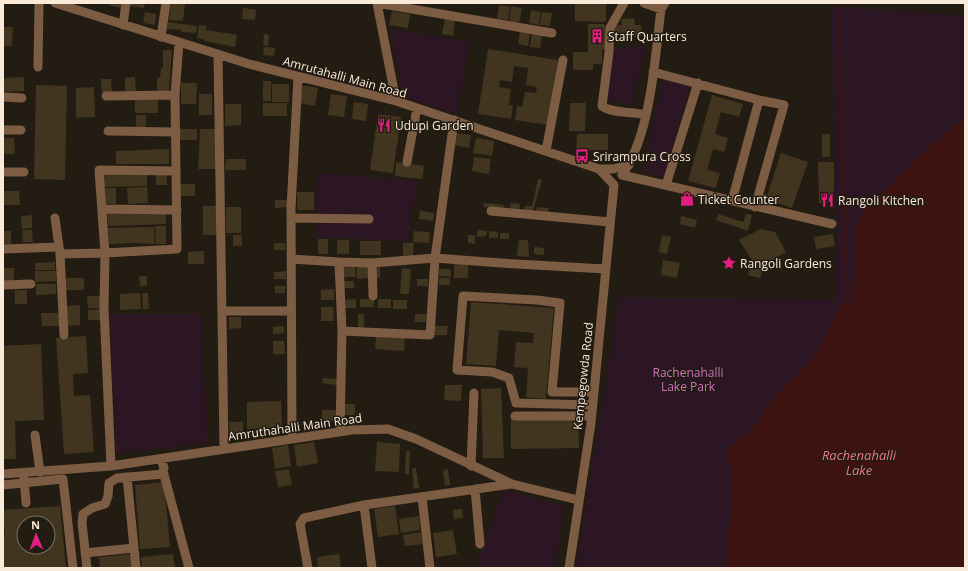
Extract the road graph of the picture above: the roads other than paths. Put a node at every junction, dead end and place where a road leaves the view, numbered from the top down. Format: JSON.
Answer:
{"nodes":[{"id":1,"x":39,"y":3,"type":"edge"},
{"id":2,"x":126,"y":3,"type":"edge"},
{"id":3,"x":166,"y":3,"type":"edge"},
{"id":4,"x":377,"y":3,"type":"edge"},
{"id":5,"x":624,"y":3,"type":"edge"},
{"id":6,"x":644,"y":3,"type":"edge"},
{"id":7,"x":63,"y":4,"type":"edge"},
{"id":8,"x":663,"y":6,"type":"edge"},
{"id":9,"x":83,"y":7,"type":"edge"},
{"id":10,"x":123,"y":25,"type":"junction"},
{"id":11,"x":552,"y":33,"type":"dead end"},
{"id":12,"x":161,"y":37,"type":"junction"},
{"id":13,"x":179,"y":43,"type":"junction"},
{"id":14,"x":218,"y":54,"type":"junction"},
{"id":15,"x":562,"y":60,"type":"dead end"},
{"id":16,"x":38,"y":67,"type":"dead end"},
{"id":17,"x":653,"y":72,"type":"junction"},
{"id":18,"x":298,"y":77,"type":"junction"},
{"id":19,"x":698,"y":83,"type":"junction"},
{"id":20,"x":175,"y":95,"type":"junction"},
{"id":21,"x":106,"y":96,"type":"dead end"},
{"id":22,"x":3,"y":97,"type":"edge"},
{"id":23,"x":22,"y":98,"type":"dead end"},
{"id":24,"x":759,"y":100,"type":"junction"},
{"id":25,"x":396,"y":101,"type":"junction"},
{"id":26,"x":417,"y":108,"type":"junction"},
{"id":27,"x":646,"y":114,"type":"junction"},
{"id":28,"x":454,"y":120,"type":"junction"},
{"id":29,"x":3,"y":130,"type":"edge"},
{"id":30,"x":21,"y":130,"type":"dead end"},
{"id":31,"x":108,"y":131,"type":"dead end"},
{"id":32,"x":176,"y":132,"type":"junction"},
{"id":33,"x":546,"y":151,"type":"junction"},
{"id":34,"x":407,"y":162,"type":"dead end"},
{"id":35,"x":628,"y":165,"type":"junction"},
{"id":36,"x":599,"y":169,"type":"junction"},
{"id":37,"x":176,"y":171,"type":"junction"},
{"id":38,"x":3,"y":172,"type":"edge"},
{"id":39,"x":24,"y":172,"type":"dead end"},
{"id":40,"x":622,"y":175,"type":"junction"},
{"id":41,"x":614,"y":185,"type":"junction"},
{"id":42,"x":666,"y":185,"type":"junction"},
{"id":43,"x":732,"y":201,"type":"junction"},
{"id":44,"x":755,"y":207,"type":"junction"},
{"id":45,"x":102,"y":209,"type":"junction"},
{"id":46,"x":177,"y":210,"type":"junction"},
{"id":47,"x":491,"y":211,"type":"dead end"},
{"id":48,"x":55,"y":218,"type":"dead end"},
{"id":49,"x":292,"y":218,"type":"junction"},
{"id":50,"x":369,"y":219,"type":"dead end"},
{"id":51,"x":610,"y":222,"type":"junction"},
{"id":52,"x":832,"y":224,"type":"dead end"},
{"id":53,"x":3,"y":249,"type":"edge"},
{"id":54,"x":59,"y":251,"type":"junction"},
{"id":55,"x":105,"y":253,"type":"junction"},
{"id":56,"x":435,"y":258,"type":"junction"},
{"id":57,"x":291,"y":259,"type":"junction"},
{"id":58,"x":339,"y":262,"type":"junction"},
{"id":59,"x":372,"y":263,"type":"junction"},
{"id":60,"x":605,"y":268,"type":"junction"},
{"id":61,"x":31,"y":284,"type":"dead end"},
{"id":62,"x":3,"y":285,"type":"edge"},
{"id":63,"x":373,"y":296,"type":"dead end"},
{"id":64,"x":222,"y":311,"type":"junction"},
{"id":65,"x":291,"y":311,"type":"junction"},
{"id":66,"x":342,"y":331,"type":"junction"},
{"id":67,"x":64,"y":335,"type":"dead end"},
{"id":68,"x":552,"y":392,"type":"junction"},
{"id":69,"x":594,"y":392,"type":"junction"},
{"id":70,"x":474,"y":393,"type":"dead end"},
{"id":71,"x":552,"y":404,"type":"junction"},
{"id":72,"x":592,"y":405,"type":"junction"},
{"id":73,"x":515,"y":416,"type":"dead end"},
{"id":74,"x":591,"y":416,"type":"junction"},
{"id":75,"x":340,"y":432,"type":"junction"},
{"id":76,"x":35,"y":435,"type":"dead end"},
{"id":77,"x":292,"y":439,"type":"junction"},
{"id":78,"x":224,"y":449,"type":"junction"},
{"id":79,"x":159,"y":459,"type":"junction"},
{"id":80,"x":111,"y":466,"type":"junction"},
{"id":81,"x":472,"y":466,"type":"junction"},
{"id":82,"x":40,"y":472,"type":"junction"},
{"id":83,"x":163,"y":472,"type":"junction"},
{"id":84,"x":24,"y":473,"type":"junction"},
{"id":85,"x":3,"y":474,"type":"edge"},
{"id":86,"x":127,"y":477,"type":"junction"},
{"id":87,"x":24,"y":483,"type":"junction"},
{"id":88,"x":512,"y":484,"type":"junction"},
{"id":89,"x":3,"y":485,"type":"edge"},
{"id":90,"x":475,"y":489,"type":"junction"},
{"id":91,"x":422,"y":497,"type":"junction"},
{"id":92,"x":578,"y":500,"type":"junction"},
{"id":93,"x":26,"y":503,"type":"dead end"},
{"id":94,"x":364,"y":505,"type":"junction"},
{"id":95,"x":480,"y":544,"type":"dead end"},
{"id":96,"x":134,"y":548,"type":"junction"},
{"id":97,"x":85,"y":553,"type":"junction"},
{"id":98,"x":73,"y":568,"type":"edge"},
{"id":99,"x":87,"y":568,"type":"edge"},
{"id":100,"x":136,"y":568,"type":"edge"},
{"id":101,"x":189,"y":568,"type":"edge"},
{"id":102,"x":308,"y":568,"type":"edge"},
{"id":103,"x":372,"y":568,"type":"edge"},
{"id":104,"x":430,"y":568,"type":"edge"},
{"id":105,"x":569,"y":568,"type":"edge"}],
"edges":[{"from":1,"to":16,"type":"street"},
{"from":2,"to":10,"type":"street"},
{"from":3,"to":12,"type":"street"},
{"from":4,"to":11,"type":"street"},
{"from":4,"to":25,"type":"street"},
{"from":5,"to":27,"type":"street"},
{"from":6,"to":8,"type":"street"},
{"from":7,"to":9,"type":"street","name":"Amrutahalli Main Road"},
{"from":8,"to":17,"type":"street"},
{"from":9,"to":10,"type":"street","name":"Amrutahalli Main Road"},
{"from":10,"to":12,"type":"street","name":"Amrutahalli Main Road"},
{"from":12,"to":13,"type":"street","name":"Amrutahalli Main Road"},
{"from":13,"to":14,"type":"street","name":"Amrutahalli Main Road"},
{"from":13,"to":20,"type":"street"},
{"from":14,"to":18,"type":"street","name":"Amrutahalli Main Road"},
{"from":14,"to":64,"type":"street"},
{"from":15,"to":33,"type":"street"},
{"from":17,"to":19,"type":"street"},
{"from":17,"to":27,"type":"street"},
{"from":18,"to":25,"type":"street","name":"Amrutahalli Main Road"},
{"from":18,"to":49,"type":"street"},
{"from":19,"to":24,"type":"street"},
{"from":19,"to":42,"type":"street"},
{"from":20,"to":21,"type":"street"},
{"from":20,"to":32,"type":"street"},
{"from":22,"to":23,"type":"street"},
{"from":24,"to":43,"type":"street"},
{"from":24,"to":44,"type":"street"},
{"from":25,"to":26,"type":"street","name":"Amrutahalli Main Road"},
{"from":26,"to":28,"type":"street","name":"Amrutahalli Main Road"},
{"from":26,"to":34,"type":"street"},
{"from":27,"to":35,"type":"street"},
{"from":28,"to":33,"type":"street","name":"Amrutahalli Main Road"},
{"from":28,"to":56,"type":"street"},
{"from":29,"to":30,"type":"street"},
{"from":31,"to":32,"type":"street"},
{"from":32,"to":37,"type":"street"},
{"from":33,"to":36,"type":"street","name":"Amrutahalli Main Road"},
{"from":35,"to":36,"type":"street","name":"Amrutahalli Main Road"},
{"from":35,"to":40,"type":"street"},
{"from":36,"to":41,"type":"street"},
{"from":37,"to":45,"type":"street"},
{"from":37,"to":46,"type":"street"},
{"from":38,"to":39,"type":"street"},
{"from":40,"to":41,"type":"street"},
{"from":40,"to":42,"type":"street"},
{"from":41,"to":51,"type":"street","name":"Kempegowda Road"},
{"from":42,"to":43,"type":"street"},
{"from":43,"to":44,"type":"street"},
{"from":44,"to":52,"type":"street"},
{"from":45,"to":46,"type":"street"},
{"from":45,"to":55,"type":"street"},
{"from":46,"to":55,"type":"street"},
{"from":47,"to":51,"type":"street"},
{"from":48,"to":54,"type":"street"},
{"from":49,"to":50,"type":"street"},
{"from":49,"to":57,"type":"street"},
{"from":51,"to":60,"type":"street","name":"Kempegowda Road"},
{"from":53,"to":54,"type":"street"},
{"from":54,"to":55,"type":"street"},
{"from":54,"to":67,"type":"street"},
{"from":55,"to":80,"type":"street"},
{"from":56,"to":59,"type":"street"},
{"from":56,"to":60,"type":"street"},
{"from":56,"to":66,"type":"street"},
{"from":57,"to":58,"type":"street"},
{"from":57,"to":65,"type":"street"},
{"from":58,"to":59,"type":"street"},
{"from":58,"to":66,"type":"street"},
{"from":59,"to":63,"type":"street"},
{"from":60,"to":69,"type":"street","name":"Kempegowda Road"},
{"from":61,"to":62,"type":"street"},
{"from":64,"to":65,"type":"street"},
{"from":64,"to":78,"type":"street"},
{"from":65,"to":77,"type":"street"},
{"from":66,"to":75,"type":"street"},
{"from":68,"to":69,"type":"street"},
{"from":68,"to":71,"type":"street"},
{"from":68,"to":71,"type":"street"},
{"from":69,"to":72,"type":"street","name":"Kempegowda Road"},
{"from":70,"to":81,"type":"street"},
{"from":71,"to":72,"type":"street"},
{"from":72,"to":74,"type":"street","name":"Kempegowda Road"},
{"from":73,"to":74,"type":"street"},
{"from":74,"to":92,"type":"street","name":"Kempegowda Road"},
{"from":75,"to":77,"type":"street","name":"Amruthahalli Main Road"},
{"from":75,"to":81,"type":"street","name":"Amruthahalli Main Road"},
{"from":76,"to":82,"type":"street"},
{"from":77,"to":78,"type":"street","name":"Amruthahalli Main Road"},
{"from":78,"to":79,"type":"street","name":"Amruthahalli Main Road"},
{"from":79,"to":80,"type":"street","name":"Amruthahalli Main Road"},
{"from":79,"to":83,"type":"street"},
{"from":80,"to":82,"type":"street","name":"Amruthahalli Main Road"},
{"from":81,"to":88,"type":"street","name":"Amruthahalli Main Road"},
{"from":82,"to":84,"type":"street","name":"Amruthahalli Main Road"},
{"from":83,"to":86,"type":"street"},
{"from":83,"to":101,"type":"street"},
{"from":84,"to":85,"type":"street","name":"Amruthahalli Main Road"},
{"from":84,"to":87,"type":"street"},
{"from":86,"to":96,"type":"street"},
{"from":86,"to":97,"type":"street"},
{"from":87,"to":89,"type":"street"},
{"from":87,"to":93,"type":"street"},
{"from":87,"to":98,"type":"street"},
{"from":88,"to":90,"type":"street"},
{"from":88,"to":92,"type":"street","name":"Amruthahalli Main Road"},
{"from":90,"to":91,"type":"street"},
{"from":90,"to":95,"type":"street"},
{"from":91,"to":94,"type":"street"},
{"from":91,"to":104,"type":"street"},
{"from":92,"to":105,"type":"street","name":"Kempegowda Road"},
{"from":94,"to":102,"type":"street"},
{"from":94,"to":103,"type":"street"},
{"from":96,"to":97,"type":"street"},
{"from":96,"to":100,"type":"street"},
{"from":97,"to":99,"type":"street"}]}
